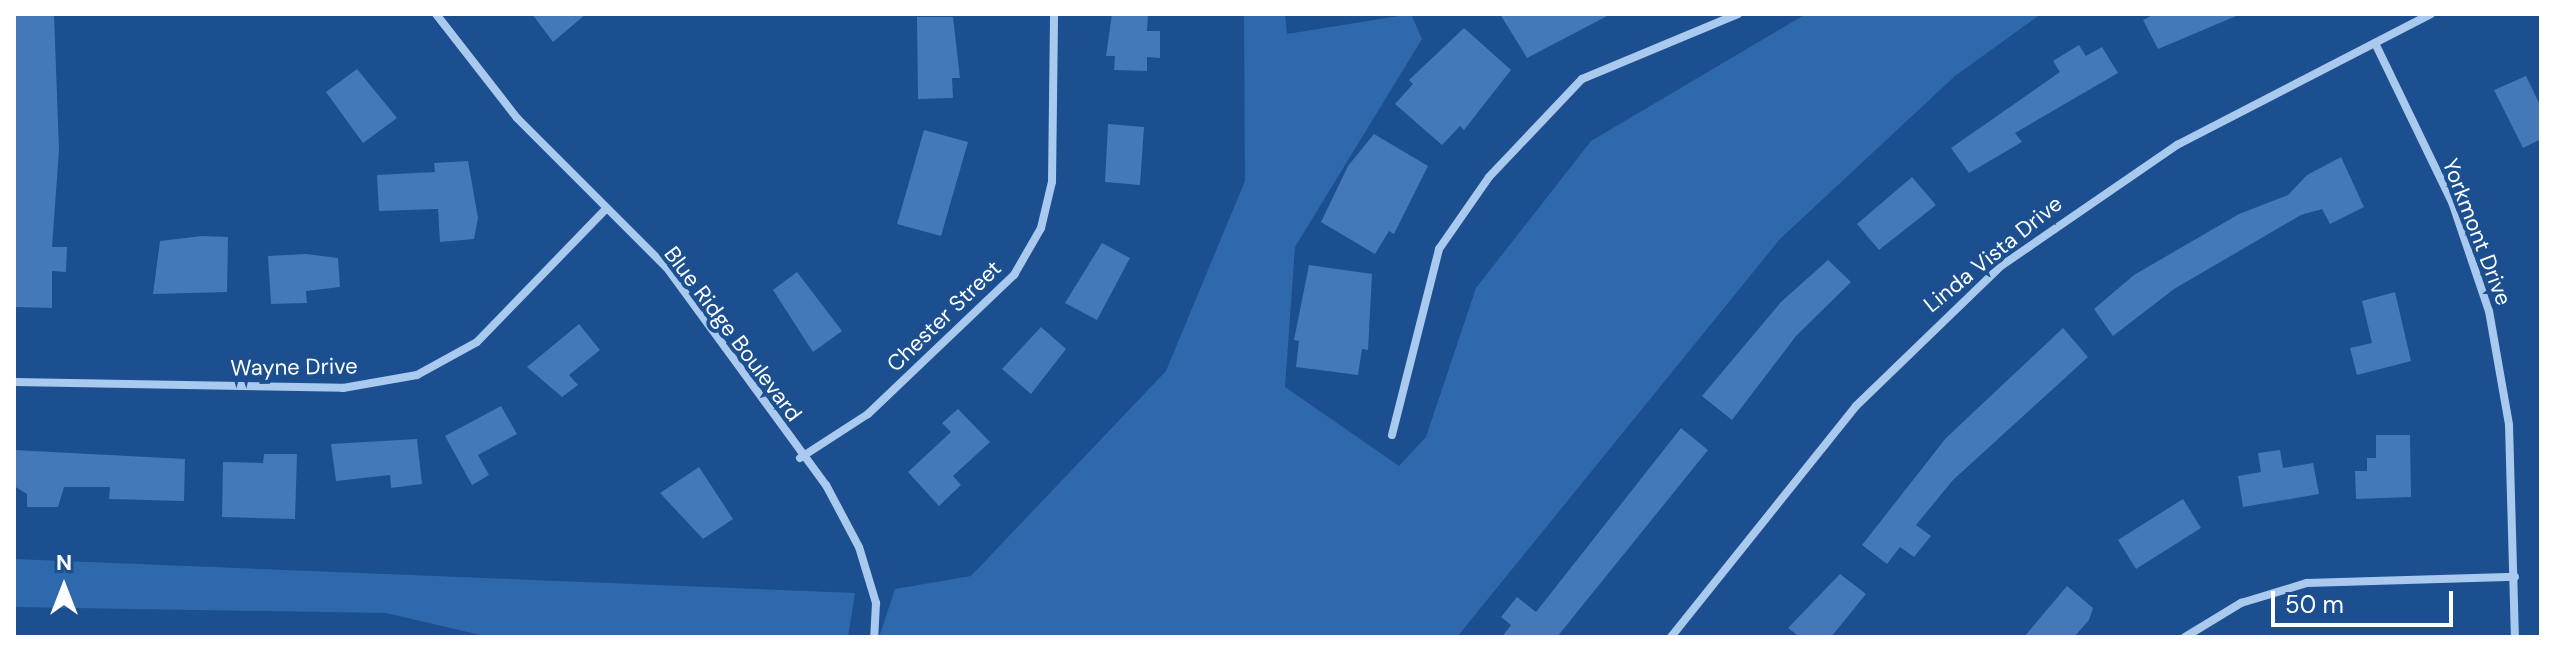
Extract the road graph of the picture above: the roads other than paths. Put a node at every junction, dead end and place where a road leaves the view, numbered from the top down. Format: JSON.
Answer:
{"nodes":[{"id":1,"x":436,"y":14,"type":"edge"},
{"id":2,"x":1054,"y":14,"type":"edge"},
{"id":3,"x":1738,"y":14,"type":"edge"},
{"id":4,"x":2431,"y":14,"type":"edge"},
{"id":5,"x":2375,"y":43,"type":"junction"},
{"id":6,"x":606,"y":209,"type":"junction"},
{"id":7,"x":14,"y":382,"type":"edge"},
{"id":8,"x":1392,"y":435,"type":"dead end"},
{"id":9,"x":800,"y":458,"type":"junction"},
{"id":10,"x":2515,"y":577,"type":"junction"},
{"id":11,"x":874,"y":637,"type":"edge"},
{"id":12,"x":1671,"y":637,"type":"edge"},
{"id":13,"x":2185,"y":637,"type":"edge"},
{"id":14,"x":2515,"y":637,"type":"edge"}],
"edges":[{"from":1,"to":6,"type":"street","name":"Blue Ridge Boulevard"},
{"from":2,"to":9,"type":"street","name":"Chester Street"},
{"from":3,"to":8,"type":"street"},
{"from":4,"to":5,"type":"street","name":"Linda Vista Drive"},
{"from":5,"to":10,"type":"street","name":"Yorkmont Drive"},
{"from":5,"to":12,"type":"street","name":"Linda Vista Drive"},
{"from":6,"to":7,"type":"street","name":"Wayne Drive"},
{"from":6,"to":9,"type":"street","name":"Blue Ridge Boulevard"},
{"from":9,"to":11,"type":"street","name":"Blue Ridge Boulevard"},
{"from":10,"to":13,"type":"street"},
{"from":10,"to":14,"type":"street","name":"Yorkmont Drive"}]}
